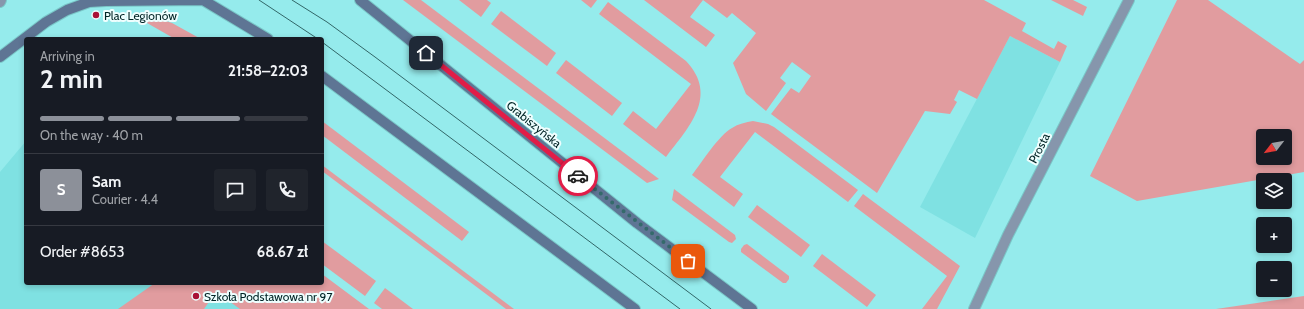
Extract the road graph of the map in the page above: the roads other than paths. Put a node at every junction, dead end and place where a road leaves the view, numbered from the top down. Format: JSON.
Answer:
{"nodes":[{"id":1,"x":203,"y":0,"type":"edge"},
{"id":2,"x":360,"y":0,"type":"edge"},
{"id":3,"x":1129,"y":0,"type":"edge"},
{"id":4,"x":26,"y":37,"type":"edge"},
{"id":5,"x":265,"y":37,"type":"edge"},
{"id":6,"x":24,"y":39,"type":"edge"},
{"id":7,"x":0,"y":57,"type":"edge"},
{"id":8,"x":324,"y":77,"type":"edge"},
{"id":9,"x":635,"y":309,"type":"edge"},
{"id":10,"x":752,"y":309,"type":"edge"},
{"id":11,"x":974,"y":309,"type":"edge"}],
"edges":[{"from":1,"to":4,"type":"main road"},
{"from":1,"to":5,"type":"main road"},
{"from":2,"to":10,"type":"main road","name":"Grabiszyńska"},
{"from":3,"to":11,"type":"street","name":"Prosta"},
{"from":6,"to":7,"type":"main road"},
{"from":8,"to":9,"type":"main road"}]}
